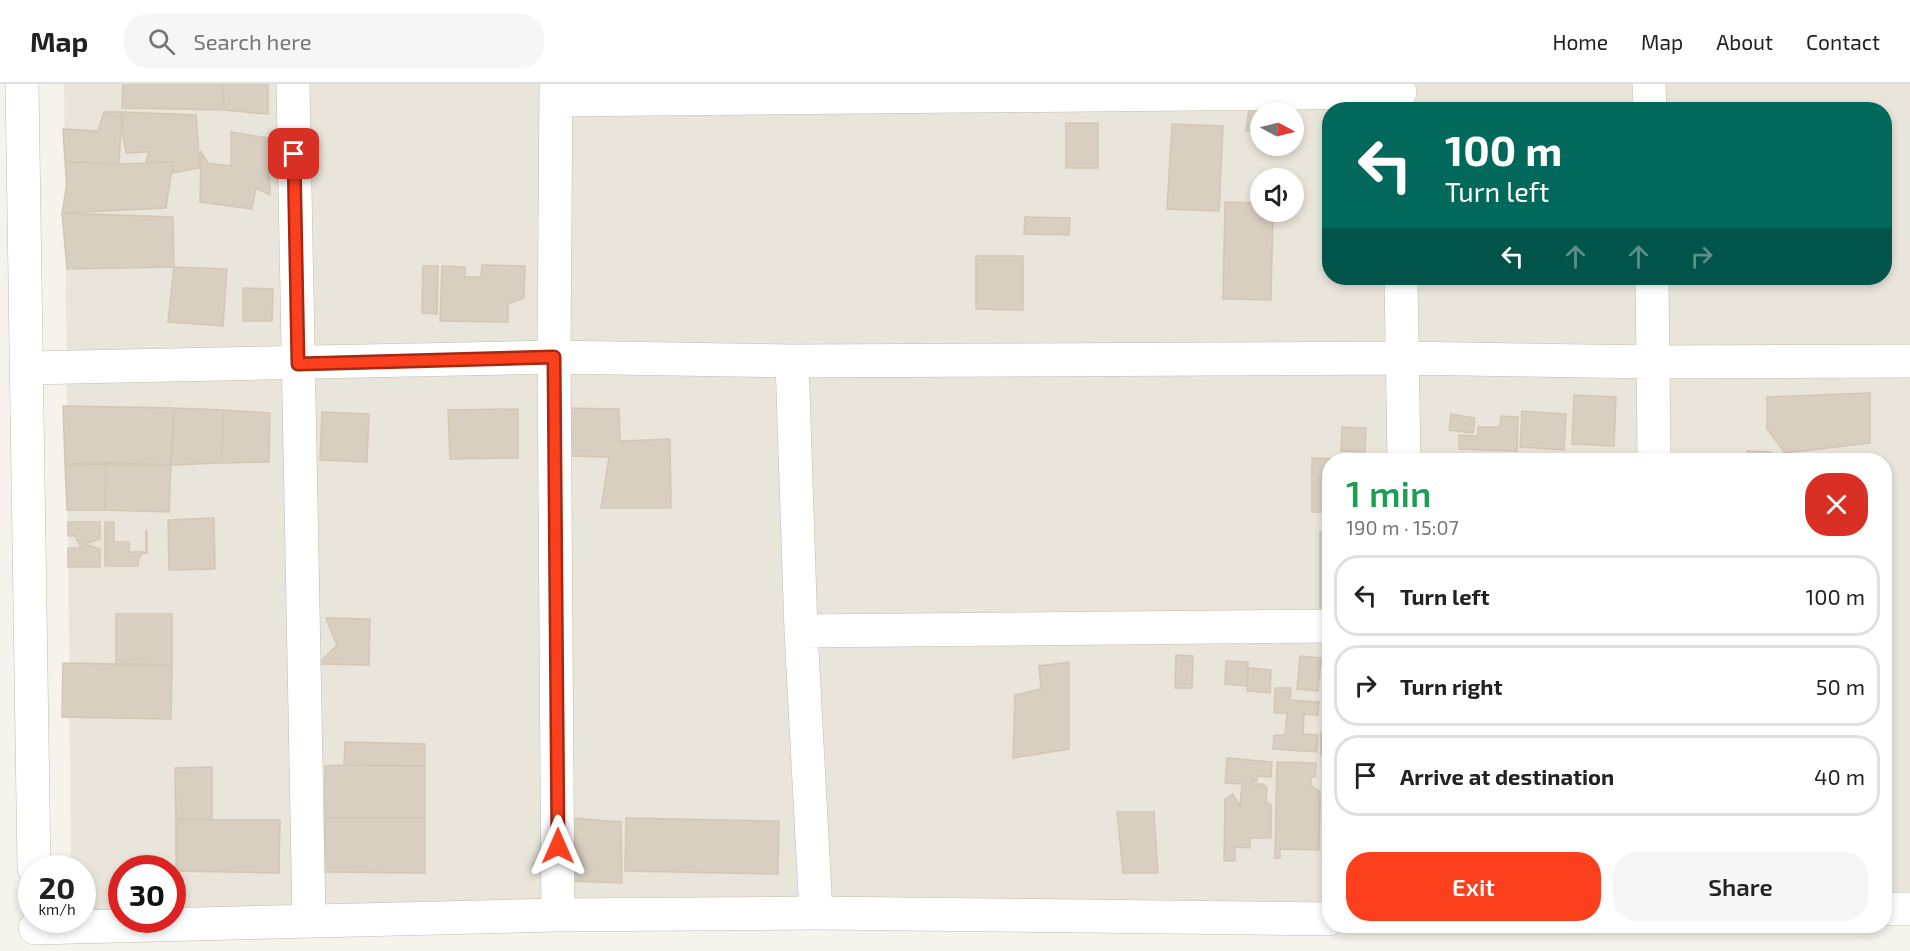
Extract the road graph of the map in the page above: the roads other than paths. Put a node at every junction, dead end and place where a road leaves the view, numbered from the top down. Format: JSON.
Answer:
{"nodes":[{"id":1,"x":22,"y":84,"type":"edge"},
{"id":2,"x":293,"y":84,"type":"edge"},
{"id":3,"x":1649,"y":84,"type":"edge"},
{"id":4,"x":556,"y":92,"type":"edge"},
{"id":5,"x":1400,"y":95,"type":"edge"},
{"id":6,"x":1650,"y":102,"type":"edge"},
{"id":7,"x":1401,"y":285,"type":"edge"},
{"id":8,"x":1652,"y":285,"type":"edge"},
{"id":9,"x":554,"y":357,"type":"junction"},
{"id":10,"x":1402,"y":358,"type":"junction"},
{"id":11,"x":792,"y":361,"type":"junction"},
{"id":12,"x":1910,"y":361,"type":"edge"},
{"id":13,"x":1652,"y":362,"type":"junction"},
{"id":14,"x":298,"y":364,"type":"junction"},
{"id":15,"x":27,"y":368,"type":"junction"},
{"id":16,"x":1404,"y":453,"type":"edge"},
{"id":17,"x":1654,"y":453,"type":"edge"},
{"id":18,"x":1322,"y":626,"type":"edge"},
{"id":19,"x":801,"y":631,"type":"junction"},
{"id":20,"x":34,"y":855,"type":"edge"},
{"id":21,"x":1892,"y":909,"type":"edge"},
{"id":22,"x":1910,"y":909,"type":"edge"},
{"id":23,"x":816,"y":913,"type":"junction"},
{"id":24,"x":558,"y":915,"type":"junction"},
{"id":25,"x":1322,"y":919,"type":"edge"},
{"id":26,"x":309,"y":921,"type":"junction"},
{"id":27,"x":96,"y":930,"type":"edge"}],
"edges":[{"from":1,"to":15,"type":"street"},
{"from":2,"to":14,"type":"street"},
{"from":3,"to":6,"type":"street"},
{"from":4,"to":5,"type":"street"},
{"from":4,"to":9,"type":"street"},
{"from":7,"to":10,"type":"street"},
{"from":8,"to":13,"type":"street"},
{"from":9,"to":11,"type":"street"},
{"from":9,"to":14,"type":"street"},
{"from":9,"to":24,"type":"street"},
{"from":10,"to":11,"type":"street"},
{"from":10,"to":13,"type":"street"},
{"from":10,"to":16,"type":"street"},
{"from":11,"to":19,"type":"street"},
{"from":12,"to":13,"type":"street"},
{"from":13,"to":17,"type":"street"},
{"from":14,"to":15,"type":"street"},
{"from":14,"to":26,"type":"street"},
{"from":15,"to":20,"type":"street"},
{"from":18,"to":19,"type":"street"},
{"from":19,"to":23,"type":"street"},
{"from":21,"to":22,"type":"street"},
{"from":23,"to":24,"type":"street"},
{"from":23,"to":25,"type":"street"},
{"from":24,"to":26,"type":"street"},
{"from":26,"to":27,"type":"street"}]}
